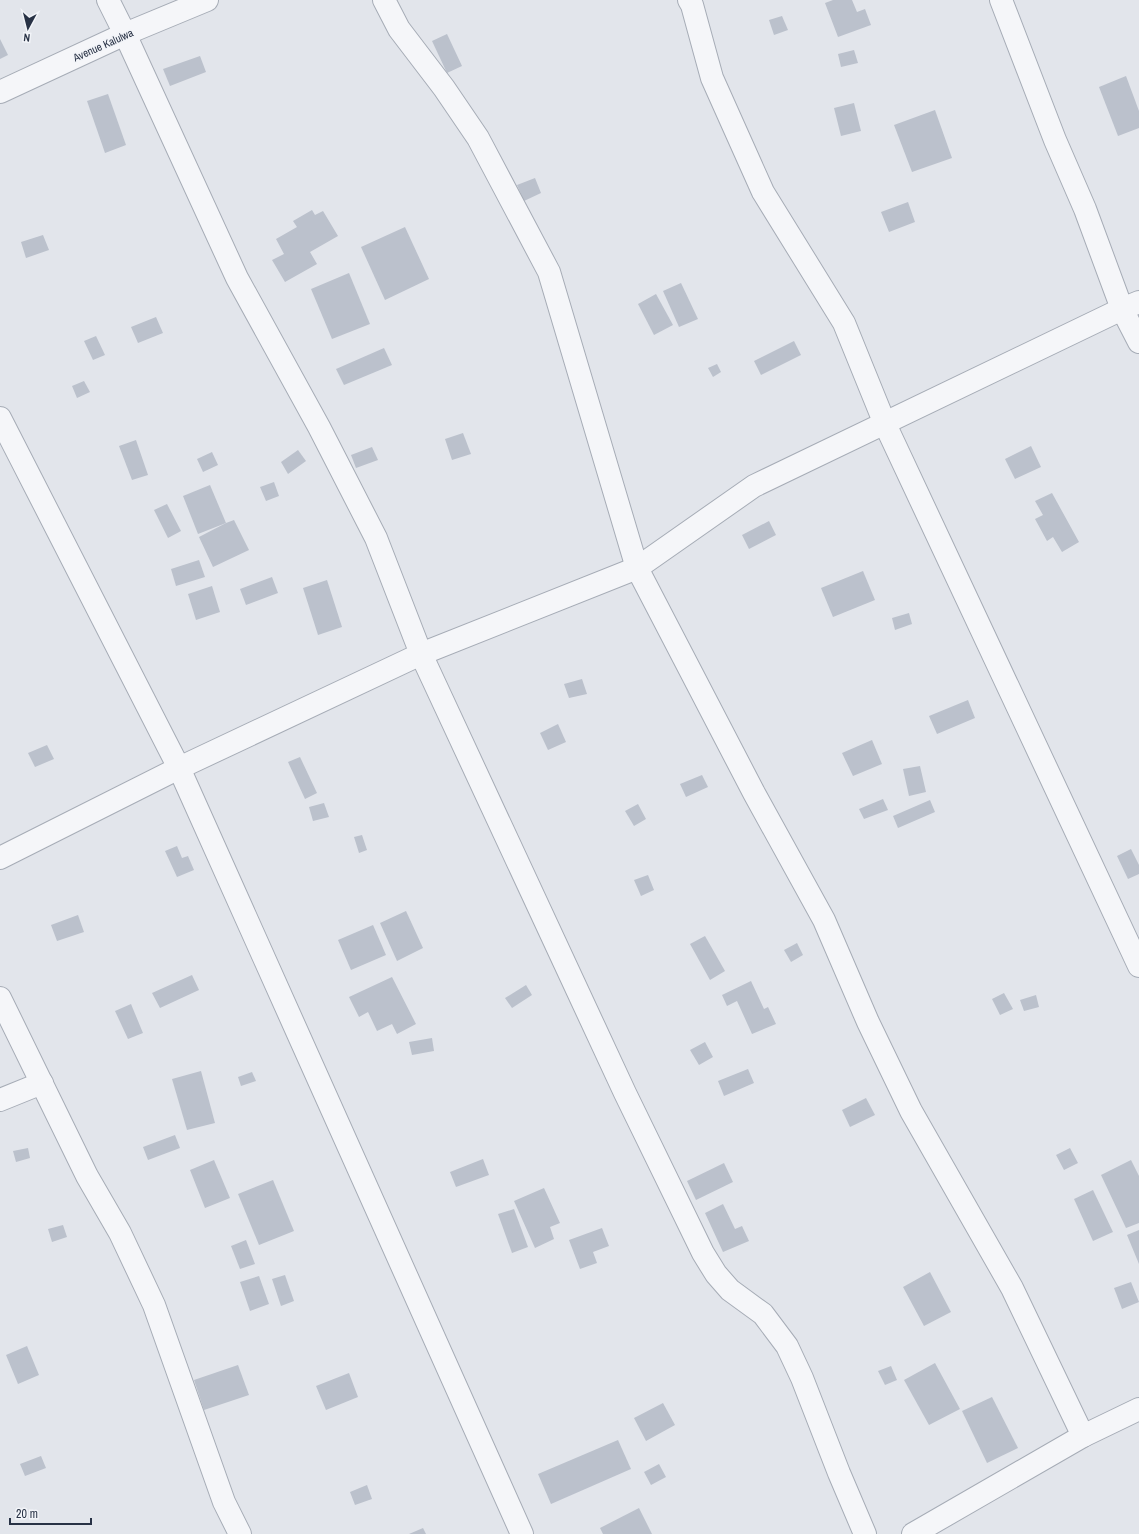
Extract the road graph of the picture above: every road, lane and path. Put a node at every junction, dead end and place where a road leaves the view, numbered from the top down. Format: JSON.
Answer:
{"nodes":[{"id":1,"x":108,"y":0,"type":"edge"},
{"id":2,"x":207,"y":0,"type":"edge"},
{"id":3,"x":384,"y":0,"type":"edge"},
{"id":4,"x":689,"y":0,"type":"edge"},
{"id":5,"x":1001,"y":0,"type":"edge"},
{"id":6,"x":125,"y":34,"type":"junction"},
{"id":7,"x":0,"y":92,"type":"edge"},
{"id":8,"x":1130,"y":306,"type":"edge"},
{"id":9,"x":1139,"y":342,"type":"edge"},
{"id":10,"x":0,"y":418,"type":"edge"},
{"id":11,"x":884,"y":424,"type":"junction"},
{"id":12,"x":637,"y":568,"type":"junction"},
{"id":13,"x":421,"y":654,"type":"junction"},
{"id":14,"x":179,"y":768,"type":"junction"},
{"id":15,"x":0,"y":858,"type":"edge"},
{"id":16,"x":1139,"y":966,"type":"edge"},
{"id":17,"x":0,"y":998,"type":"edge"},
{"id":18,"x":42,"y":1083,"type":"junction"},
{"id":19,"x":0,"y":1100,"type":"edge"},
{"id":20,"x":1139,"y":1409,"type":"edge"},
{"id":21,"x":1083,"y":1436,"type":"junction"},
{"id":22,"x":240,"y":1534,"type":"edge"},
{"id":23,"x":522,"y":1534,"type":"edge"},
{"id":24,"x":865,"y":1534,"type":"edge"},
{"id":25,"x":913,"y":1534,"type":"edge"}],
"edges":[{"from":1,"to":6,"type":"street"},
{"from":2,"to":6,"type":"street","name":"Avenue Kalulwa"},
{"from":3,"to":12,"type":"street"},
{"from":4,"to":11,"type":"street"},
{"from":5,"to":8,"type":"street"},
{"from":6,"to":7,"type":"street","name":"Avenue Kalulwa"},
{"from":6,"to":13,"type":"street"},
{"from":8,"to":9,"type":"street"},
{"from":8,"to":11,"type":"street"},
{"from":10,"to":14,"type":"street"},
{"from":11,"to":12,"type":"street"},
{"from":11,"to":16,"type":"street"},
{"from":12,"to":13,"type":"street"},
{"from":12,"to":21,"type":"street"},
{"from":13,"to":14,"type":"street"},
{"from":13,"to":24,"type":"street"},
{"from":14,"to":15,"type":"street"},
{"from":14,"to":23,"type":"street"},
{"from":17,"to":18,"type":"street"},
{"from":18,"to":19,"type":"street"},
{"from":18,"to":22,"type":"street"},
{"from":20,"to":21,"type":"street"},
{"from":21,"to":25,"type":"street"}]}
